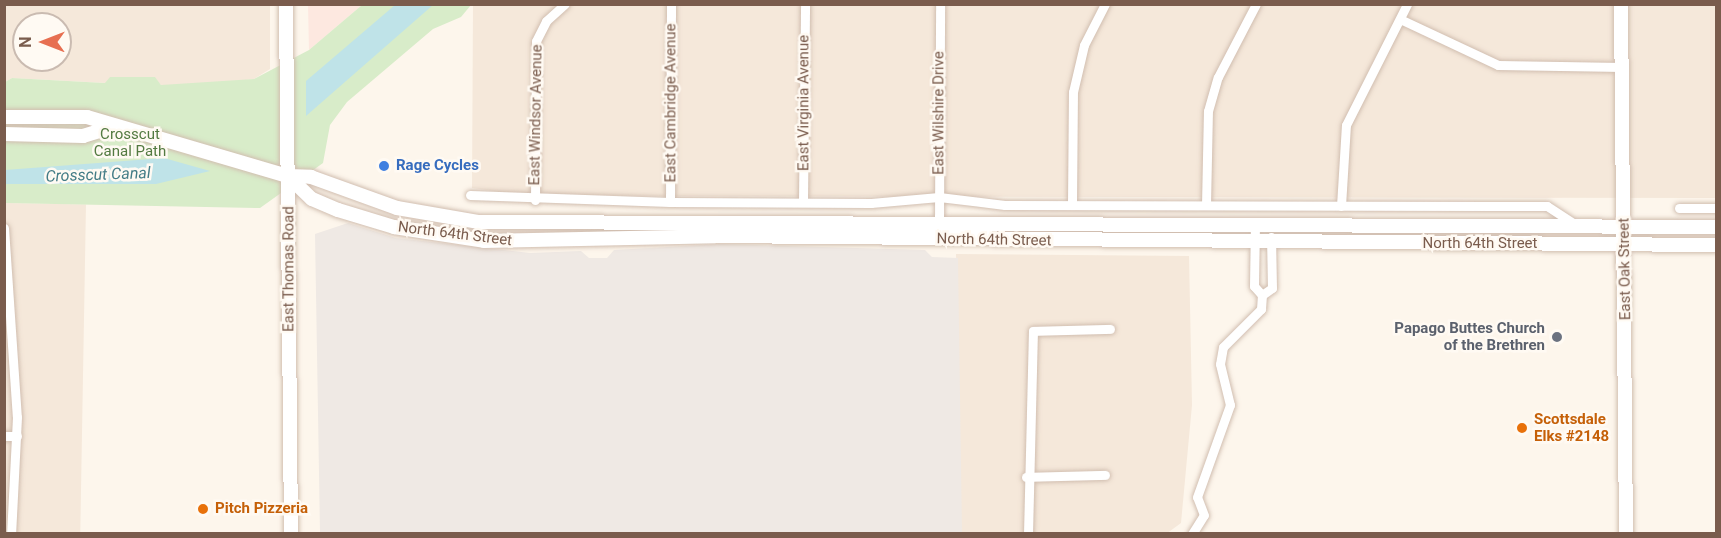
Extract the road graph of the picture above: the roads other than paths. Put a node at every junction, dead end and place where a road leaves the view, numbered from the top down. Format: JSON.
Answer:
{"nodes":[{"id":1,"x":286,"y":4,"type":"edge"},
{"id":2,"x":565,"y":4,"type":"edge"},
{"id":3,"x":671,"y":4,"type":"edge"},
{"id":4,"x":805,"y":4,"type":"edge"},
{"id":5,"x":940,"y":4,"type":"edge"},
{"id":6,"x":1105,"y":4,"type":"edge"},
{"id":7,"x":1256,"y":4,"type":"edge"},
{"id":8,"x":1407,"y":4,"type":"edge"},
{"id":9,"x":1621,"y":4,"type":"edge"},
{"id":10,"x":1400,"y":19,"type":"junction"},
{"id":11,"x":1622,"y":67,"type":"junction"},
{"id":12,"x":4,"y":117,"type":"edge"},
{"id":13,"x":110,"y":128,"type":"junction"},
{"id":14,"x":4,"y":134,"type":"edge"},
{"id":15,"x":288,"y":176,"type":"junction"},
{"id":16,"x":470,"y":195,"type":"dead end"},
{"id":17,"x":939,"y":197,"type":"junction"},
{"id":18,"x":535,"y":200,"type":"junction"},
{"id":19,"x":670,"y":202,"type":"junction"},
{"id":20,"x":803,"y":202,"type":"junction"},
{"id":21,"x":1072,"y":204,"type":"junction"},
{"id":22,"x":1206,"y":205,"type":"junction"},
{"id":23,"x":1341,"y":207,"type":"junction"},
{"id":24,"x":1679,"y":208,"type":"dead end"},
{"id":25,"x":1716,"y":208,"type":"edge"},
{"id":26,"x":939,"y":221,"type":"junction"},
{"id":27,"x":513,"y":224,"type":"junction"},
{"id":28,"x":1255,"y":224,"type":"junction"},
{"id":29,"x":1271,"y":224,"type":"junction"},
{"id":30,"x":1578,"y":226,"type":"junction"},
{"id":31,"x":1716,"y":226,"type":"edge"},
{"id":32,"x":1624,"y":227,"type":"junction"},
{"id":33,"x":4,"y":228,"type":"edge"},
{"id":34,"x":940,"y":240,"type":"junction"},
{"id":35,"x":512,"y":242,"type":"junction"},
{"id":36,"x":1254,"y":242,"type":"junction"},
{"id":37,"x":1271,"y":242,"type":"junction"},
{"id":38,"x":1625,"y":245,"type":"junction"},
{"id":39,"x":1716,"y":245,"type":"edge"},
{"id":40,"x":1262,"y":295,"type":"junction"},
{"id":41,"x":1110,"y":329,"type":"dead end"},
{"id":42,"x":4,"y":436,"type":"edge"},
{"id":43,"x":17,"y":436,"type":"junction"},
{"id":44,"x":1105,"y":475,"type":"dead end"},
{"id":45,"x":1026,"y":477,"type":"junction"},
{"id":46,"x":11,"y":534,"type":"edge"},
{"id":47,"x":291,"y":534,"type":"edge"},
{"id":48,"x":1028,"y":534,"type":"edge"},
{"id":49,"x":1192,"y":534,"type":"edge"},
{"id":50,"x":1626,"y":534,"type":"edge"}],
"edges":[{"from":1,"to":15,"type":"main road","name":"East Thomas Road"},
{"from":2,"to":18,"type":"street","name":"East Windsor Avenue"},
{"from":3,"to":19,"type":"street","name":"East Cambridge Avenue"},
{"from":4,"to":20,"type":"street","name":"East Virginia Avenue"},
{"from":5,"to":17,"type":"street","name":"East Wilshire Drive"},
{"from":6,"to":21,"type":"street"},
{"from":7,"to":22,"type":"street"},
{"from":8,"to":10,"type":"street"},
{"from":9,"to":11,"type":"main road","name":"East Oak Street"},
{"from":10,"to":11,"type":"street"},
{"from":10,"to":23,"type":"street"},
{"from":11,"to":32,"type":"main road","name":"East Oak Street"},
{"from":12,"to":13,"type":"main road","name":"North 64th Street"},
{"from":13,"to":14,"type":"main road","name":"North 64th Street"},
{"from":13,"to":15,"type":"main road","name":"North 64th Street"},
{"from":15,"to":27,"type":"main road","name":"North 64th Street"},
{"from":15,"to":35,"type":"main road","name":"North 64th Street"},
{"from":15,"to":47,"type":"main road","name":"East Thomas Road"},
{"from":16,"to":18,"type":"street"},
{"from":17,"to":20,"type":"street"},
{"from":17,"to":21,"type":"street"},
{"from":17,"to":26,"type":"street","name":"East Wilshire Drive"},
{"from":18,"to":19,"type":"street"},
{"from":19,"to":20,"type":"street"},
{"from":21,"to":22,"type":"street"},
{"from":22,"to":23,"type":"street"},
{"from":23,"to":30,"type":"street"},
{"from":24,"to":25,"type":"street"},
{"from":26,"to":27,"type":"main road","name":"North 64th Street"},
{"from":26,"to":28,"type":"main road","name":"North 64th Street"},
{"from":26,"to":34,"type":"main road"},
{"from":27,"to":35,"type":"main road"},
{"from":28,"to":29,"type":"main road","name":"North 64th Street"},
{"from":28,"to":36,"type":"street"},
{"from":29,"to":30,"type":"main road","name":"North 64th Street"},
{"from":29,"to":37,"type":"street"},
{"from":30,"to":32,"type":"main road","name":"North 64th Street"},
{"from":31,"to":32,"type":"main road","name":"North 64th Street"},
{"from":32,"to":38,"type":"main road","name":"East Oak Street"},
{"from":33,"to":43,"type":"street"},
{"from":34,"to":35,"type":"main road","name":"North 64th Street"},
{"from":34,"to":36,"type":"main road","name":"North 64th Street"},
{"from":36,"to":37,"type":"main road","name":"North 64th Street"},
{"from":36,"to":40,"type":"street"},
{"from":37,"to":38,"type":"main road","name":"North 64th Street"},
{"from":37,"to":40,"type":"street"},
{"from":38,"to":39,"type":"main road","name":"North 64th Street"},
{"from":38,"to":50,"type":"main road","name":"East Oak Street"},
{"from":40,"to":49,"type":"street"},
{"from":41,"to":45,"type":"street"},
{"from":42,"to":43,"type":"street"},
{"from":43,"to":46,"type":"street"},
{"from":44,"to":45,"type":"street"},
{"from":45,"to":48,"type":"street"}]}
